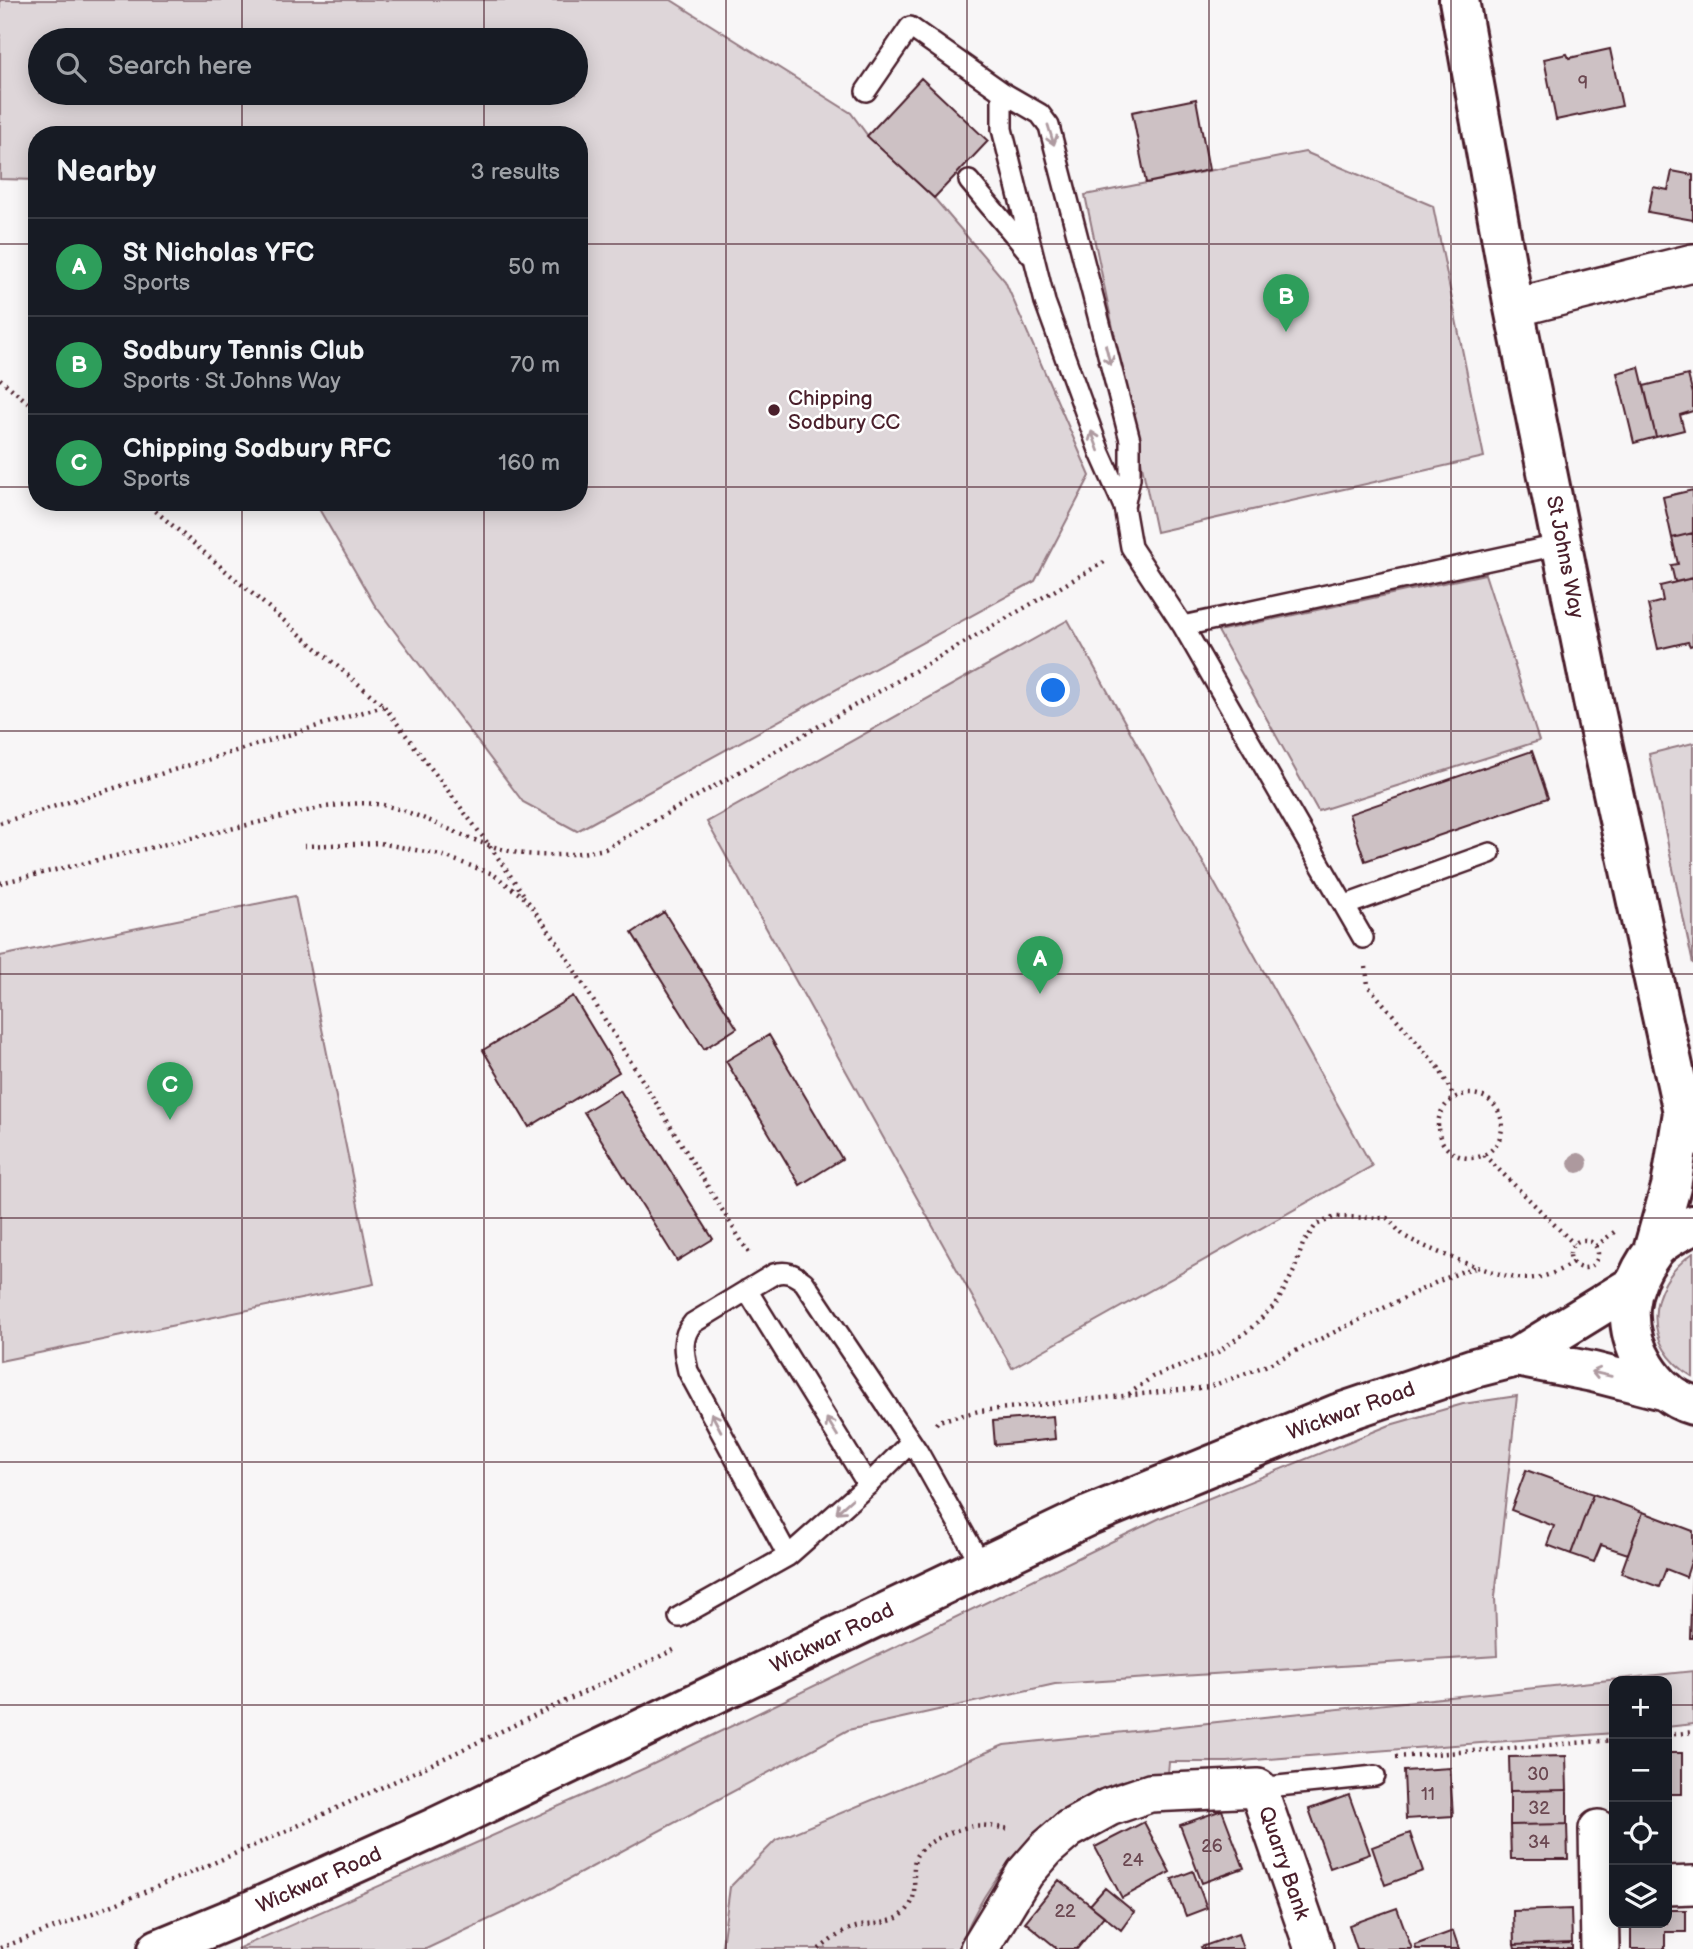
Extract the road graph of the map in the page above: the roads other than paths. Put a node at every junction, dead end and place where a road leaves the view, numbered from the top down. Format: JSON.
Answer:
{"nodes":[{"id":1,"x":1459,"y":0,"type":"edge"},
{"id":2,"x":866,"y":91,"type":"dead end"},
{"id":3,"x":1002,"y":92,"type":"junction"},
{"id":4,"x":969,"y":181,"type":"dead end"},
{"id":5,"x":1034,"y":258,"type":"junction"},
{"id":6,"x":1693,"y":262,"type":"edge"},
{"id":7,"x":1514,"y":308,"type":"junction"},
{"id":8,"x":1124,"y":508,"type":"junction"},
{"id":9,"x":1563,"y":544,"type":"junction"},
{"id":10,"x":1184,"y":626,"type":"junction"},
{"id":11,"x":1490,"y":853,"type":"dead end"},
{"id":12,"x":1346,"y":905,"type":"junction"},
{"id":13,"x":1363,"y":938,"type":"road end"},
{"id":14,"x":1688,"y":1124,"type":"edge"},
{"id":15,"x":1693,"y":1224,"type":"edge"},
{"id":16,"x":1653,"y":1251,"type":"junction"},
{"id":17,"x":1634,"y":1285,"type":"junction"},
{"id":18,"x":747,"y":1290,"type":"junction"},
{"id":19,"x":1517,"y":1357,"type":"junction"},
{"id":20,"x":1680,"y":1398,"type":"edge"},
{"id":21,"x":914,"y":1447,"type":"junction"},
{"id":22,"x":868,"y":1485,"type":"junction"},
{"id":23,"x":788,"y":1556,"type":"junction"},
{"id":24,"x":982,"y":1566,"type":"junction"},
{"id":25,"x":679,"y":1617,"type":"dead end"},
{"id":26,"x":1376,"y":1776,"type":"road end"},
{"id":27,"x":1258,"y":1788,"type":"junction"},
{"id":28,"x":1598,"y":1829,"type":"dead end"},
{"id":29,"x":1693,"y":1885,"type":"edge"},
{"id":30,"x":1672,"y":1886,"type":"edge"},
{"id":31,"x":1606,"y":1887,"type":"edge"},
{"id":32,"x":158,"y":1949,"type":"edge"},
{"id":33,"x":979,"y":1949,"type":"edge"},
{"id":34,"x":1314,"y":1949,"type":"edge"},
{"id":35,"x":1600,"y":1949,"type":"edge"}],
"edges":[{"from":1,"to":7,"type":"main road","name":"St Johns Way"},
{"from":2,"to":3,"type":"lane"},
{"from":3,"to":5,"type":"lane"},
{"from":3,"to":8,"type":"lane","one_way":true},
{"from":4,"to":5,"type":"lane"},
{"from":8,"to":5,"type":"lane","one_way":true},
{"from":6,"to":7,"type":"street"},
{"from":7,"to":9,"type":"main road","name":"St Johns Way"},
{"from":8,"to":10,"type":"lane"},
{"from":9,"to":10,"type":"lane"},
{"from":9,"to":14,"type":"main road","name":"St Johns Way"},
{"from":10,"to":12,"type":"lane"},
{"from":11,"to":12,"type":"lane"},
{"from":12,"to":13,"type":"lane"},
{"from":14,"to":16,"type":"main road","name":"St Johns Way"},
{"from":15,"to":16,"type":"main road","name":"Wickwar Road"},
{"from":16,"to":17,"type":"main road","name":"Wickwar Road"},
{"from":17,"to":19,"type":"main road","name":"Wickwar Road"},
{"from":17,"to":20,"type":"main road","name":"Wickwar Road"},
{"from":18,"to":21,"type":"lane"},
{"from":22,"to":18,"type":"lane","one_way":true},
{"from":23,"to":18,"type":"lane","one_way":true},
{"from":20,"to":19,"type":"main road","name":"Wickwar Road","one_way":true},
{"from":19,"to":24,"type":"main road","name":"Wickwar Road"},
{"from":21,"to":22,"type":"lane"},
{"from":21,"to":24,"type":"lane"},
{"from":22,"to":23,"type":"lane","one_way":true},
{"from":23,"to":25,"type":"lane"},
{"from":24,"to":32,"type":"main road","name":"Wickwar Road"},
{"from":26,"to":27,"type":"lane"},
{"from":27,"to":33,"type":"street","name":"Quarry Bank"},
{"from":27,"to":34,"type":"street","name":"Quarry Bank"},
{"from":28,"to":31,"type":"street"},
{"from":29,"to":30,"type":"street"},
{"from":31,"to":35,"type":"street"}]}
